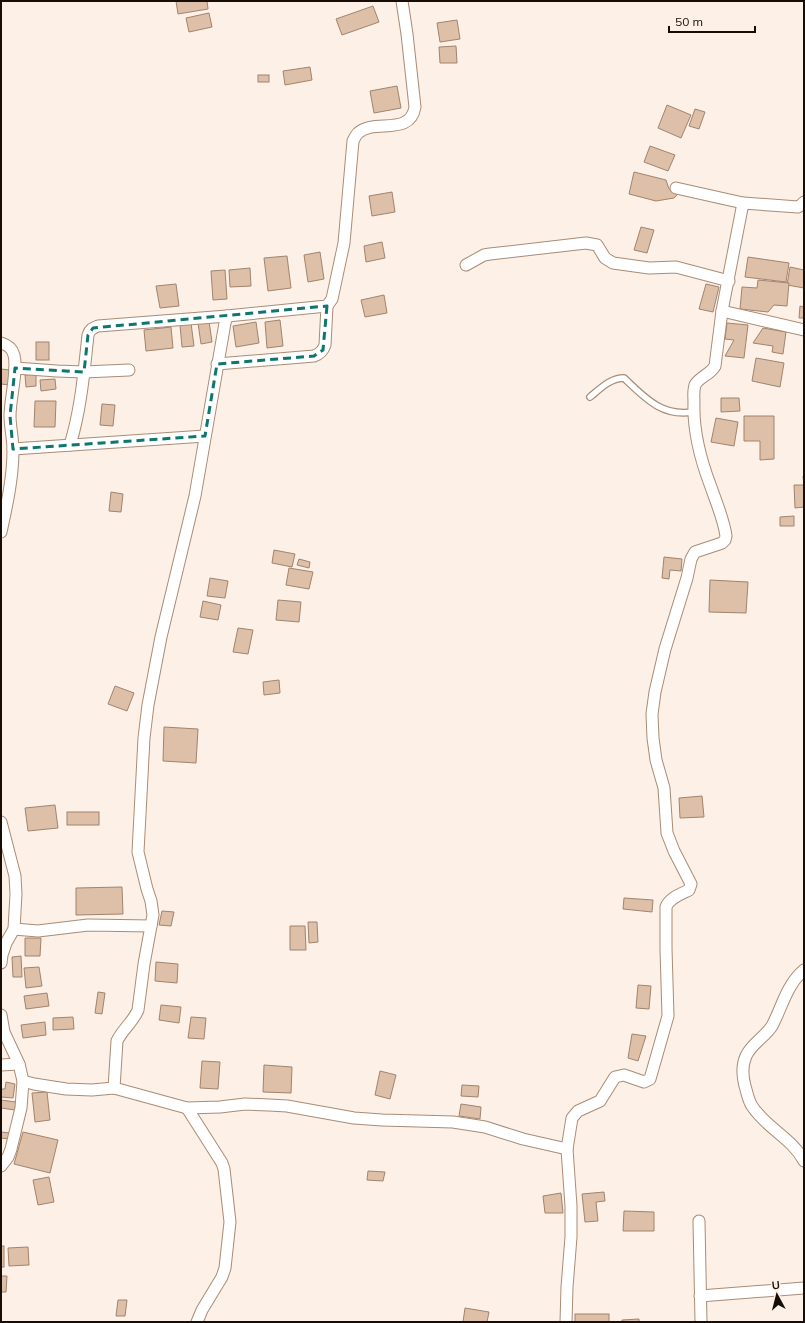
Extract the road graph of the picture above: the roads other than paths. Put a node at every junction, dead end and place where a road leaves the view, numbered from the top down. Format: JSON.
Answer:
{"nodes":[{"id":1,"x":402,"y":1,"type":"edge"},
{"id":2,"x":676,"y":188,"type":"dead end"},
{"id":3,"x":804,"y":202,"type":"edge"},
{"id":4,"x":743,"y":203,"type":"junction"},
{"id":5,"x":466,"y":265,"type":"dead end"},
{"id":6,"x":729,"y":281,"type":"junction"},
{"id":7,"x":327,"y":306,"type":"junction"},
{"id":8,"x":722,"y":311,"type":"junction"},
{"id":9,"x":227,"y":316,"type":"junction"},
{"id":10,"x":804,"y":330,"type":"edge"},
{"id":11,"x":1,"y":343,"type":"edge"},
{"id":12,"x":217,"y":364,"type":"junction"},
{"id":13,"x":15,"y":368,"type":"junction"},
{"id":14,"x":129,"y":370,"type":"dead end"},
{"id":15,"x":84,"y":372,"type":"junction"},
{"id":16,"x":590,"y":396,"type":"dead end"},
{"id":17,"x":693,"y":412,"type":"junction"},
{"id":18,"x":205,"y":436,"type":"junction"},
{"id":19,"x":70,"y":445,"type":"junction"},
{"id":20,"x":13,"y":449,"type":"junction"},
{"id":21,"x":2,"y":527,"type":"edge"},
{"id":22,"x":1,"y":822,"type":"edge"},
{"id":23,"x":151,"y":926,"type":"junction"},
{"id":24,"x":14,"y":929,"type":"junction"},
{"id":25,"x":1,"y":964,"type":"edge"},
{"id":26,"x":804,"y":970,"type":"edge"},
{"id":27,"x":1,"y":1015,"type":"edge"},
{"id":28,"x":19,"y":1064,"type":"junction"},
{"id":29,"x":1,"y":1065,"type":"edge"},
{"id":30,"x":23,"y":1081,"type":"junction"},
{"id":31,"x":114,"y":1088,"type":"junction"},
{"id":32,"x":187,"y":1108,"type":"junction"},
{"id":33,"x":567,"y":1149,"type":"junction"},
{"id":34,"x":804,"y":1161,"type":"edge"},
{"id":35,"x":1,"y":1166,"type":"edge"},
{"id":36,"x":699,"y":1221,"type":"dead end"},
{"id":37,"x":804,"y":1288,"type":"edge"},
{"id":38,"x":700,"y":1296,"type":"junction"},
{"id":39,"x":197,"y":1322,"type":"edge"},
{"id":40,"x":566,"y":1322,"type":"edge"},
{"id":41,"x":701,"y":1322,"type":"edge"}],
"edges":[{"from":1,"to":7,"type":"street"},
{"from":2,"to":4,"type":"street"},
{"from":3,"to":4,"type":"street"},
{"from":4,"to":6,"type":"street"},
{"from":5,"to":6,"type":"street"},
{"from":6,"to":8,"type":"street"},
{"from":7,"to":9,"type":"street"},
{"from":7,"to":12,"type":"street"},
{"from":8,"to":10,"type":"street"},
{"from":8,"to":17,"type":"street"},
{"from":9,"to":12,"type":"street"},
{"from":9,"to":15,"type":"street"},
{"from":11,"to":13,"type":"street"},
{"from":12,"to":18,"type":"street"},
{"from":13,"to":15,"type":"street"},
{"from":13,"to":20,"type":"street"},
{"from":14,"to":15,"type":"street"},
{"from":15,"to":19,"type":"street"},
{"from":16,"to":17,"type":"lane"},
{"from":17,"to":33,"type":"street"},
{"from":18,"to":19,"type":"street"},
{"from":18,"to":23,"type":"street"},
{"from":19,"to":20,"type":"street"},
{"from":20,"to":21,"type":"street"},
{"from":22,"to":24,"type":"street"},
{"from":23,"to":24,"type":"street"},
{"from":23,"to":31,"type":"street"},
{"from":24,"to":25,"type":"street"},
{"from":26,"to":34,"type":"street"},
{"from":27,"to":28,"type":"street"},
{"from":28,"to":29,"type":"street"},
{"from":28,"to":30,"type":"street"},
{"from":30,"to":31,"type":"street"},
{"from":30,"to":35,"type":"street"},
{"from":31,"to":32,"type":"street"},
{"from":32,"to":33,"type":"street"},
{"from":32,"to":39,"type":"street"},
{"from":33,"to":40,"type":"street"},
{"from":36,"to":38,"type":"street"},
{"from":37,"to":38,"type":"street"},
{"from":38,"to":41,"type":"street"}]}
